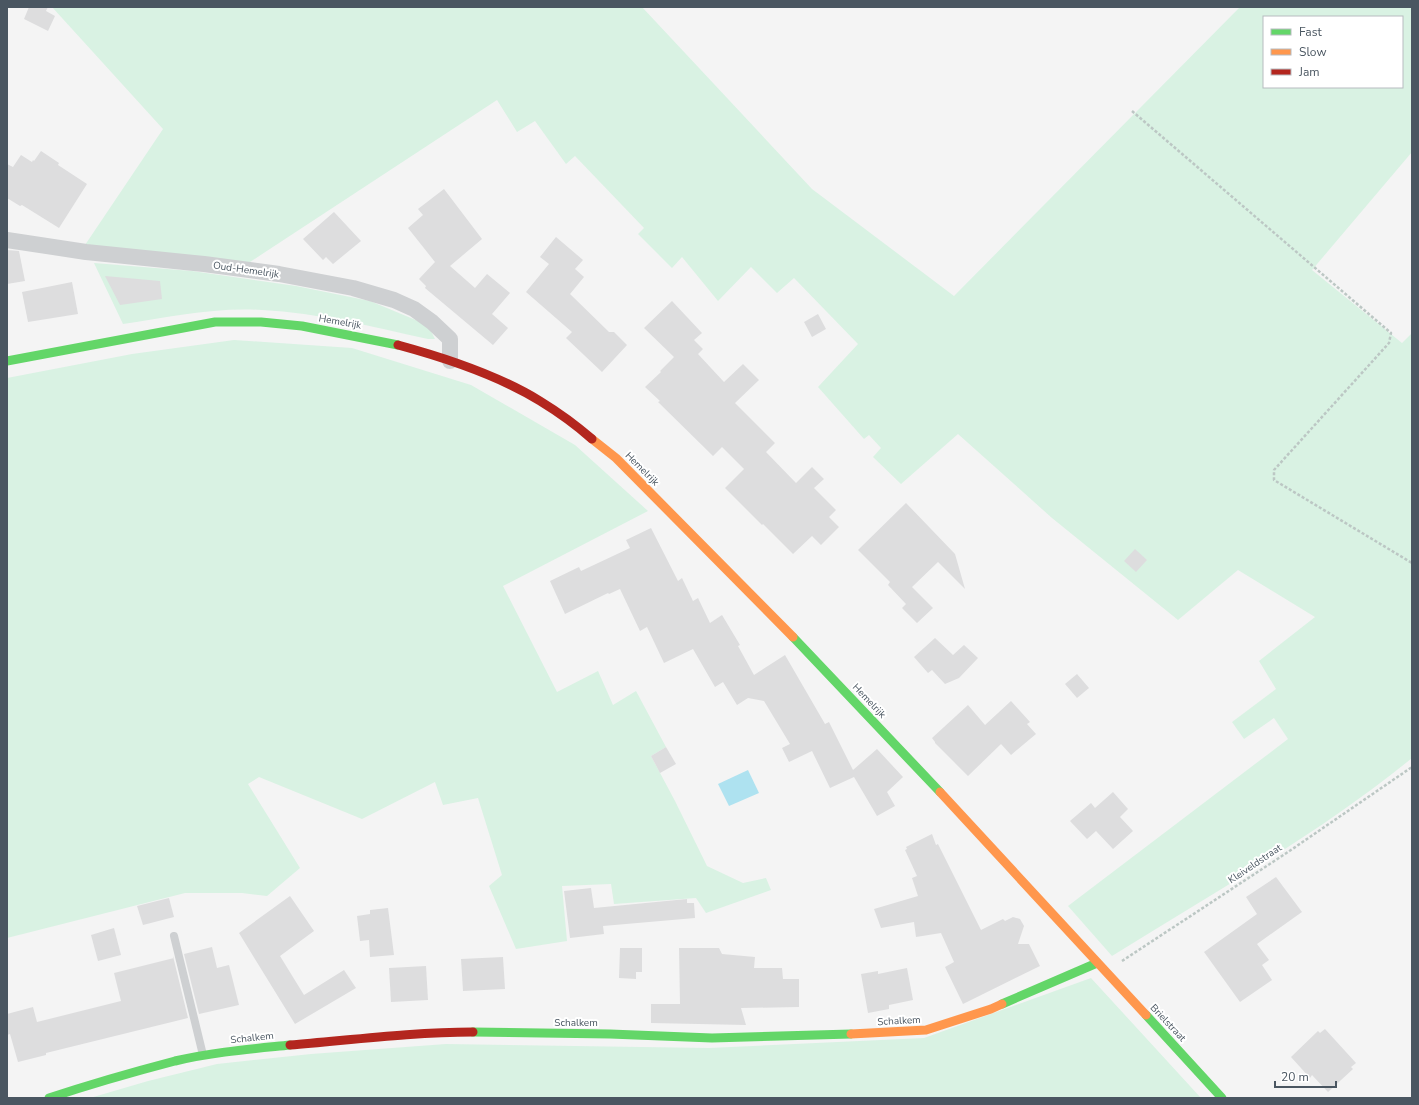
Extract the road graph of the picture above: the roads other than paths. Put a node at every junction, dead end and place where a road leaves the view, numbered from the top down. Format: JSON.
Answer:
{"nodes":[{"id":1,"x":7,"y":240,"type":"edge"},
{"id":2,"x":7,"y":361,"type":"edge"},
{"id":3,"x":450,"y":361,"type":"junction"},
{"id":4,"x":174,"y":936,"type":"dead end"},
{"id":5,"x":1097,"y":963,"type":"junction"},
{"id":6,"x":203,"y":1056,"type":"junction"},
{"id":7,"x":49,"y":1098,"type":"edge"},
{"id":8,"x":1222,"y":1098,"type":"edge"}],
"edges":[{"from":1,"to":3,"type":"street","name":"Oud-Hemelrijk"},
{"from":2,"to":3,"type":"street","name":"Hemelrijk"},
{"from":3,"to":5,"type":"street","name":"Hemelrijk"},
{"from":4,"to":6,"type":"lane"},
{"from":5,"to":6,"type":"street","name":"Schalkem"},
{"from":5,"to":8,"type":"street","name":"Brielstraat"},
{"from":6,"to":7,"type":"street","name":"Schalkem"}]}
